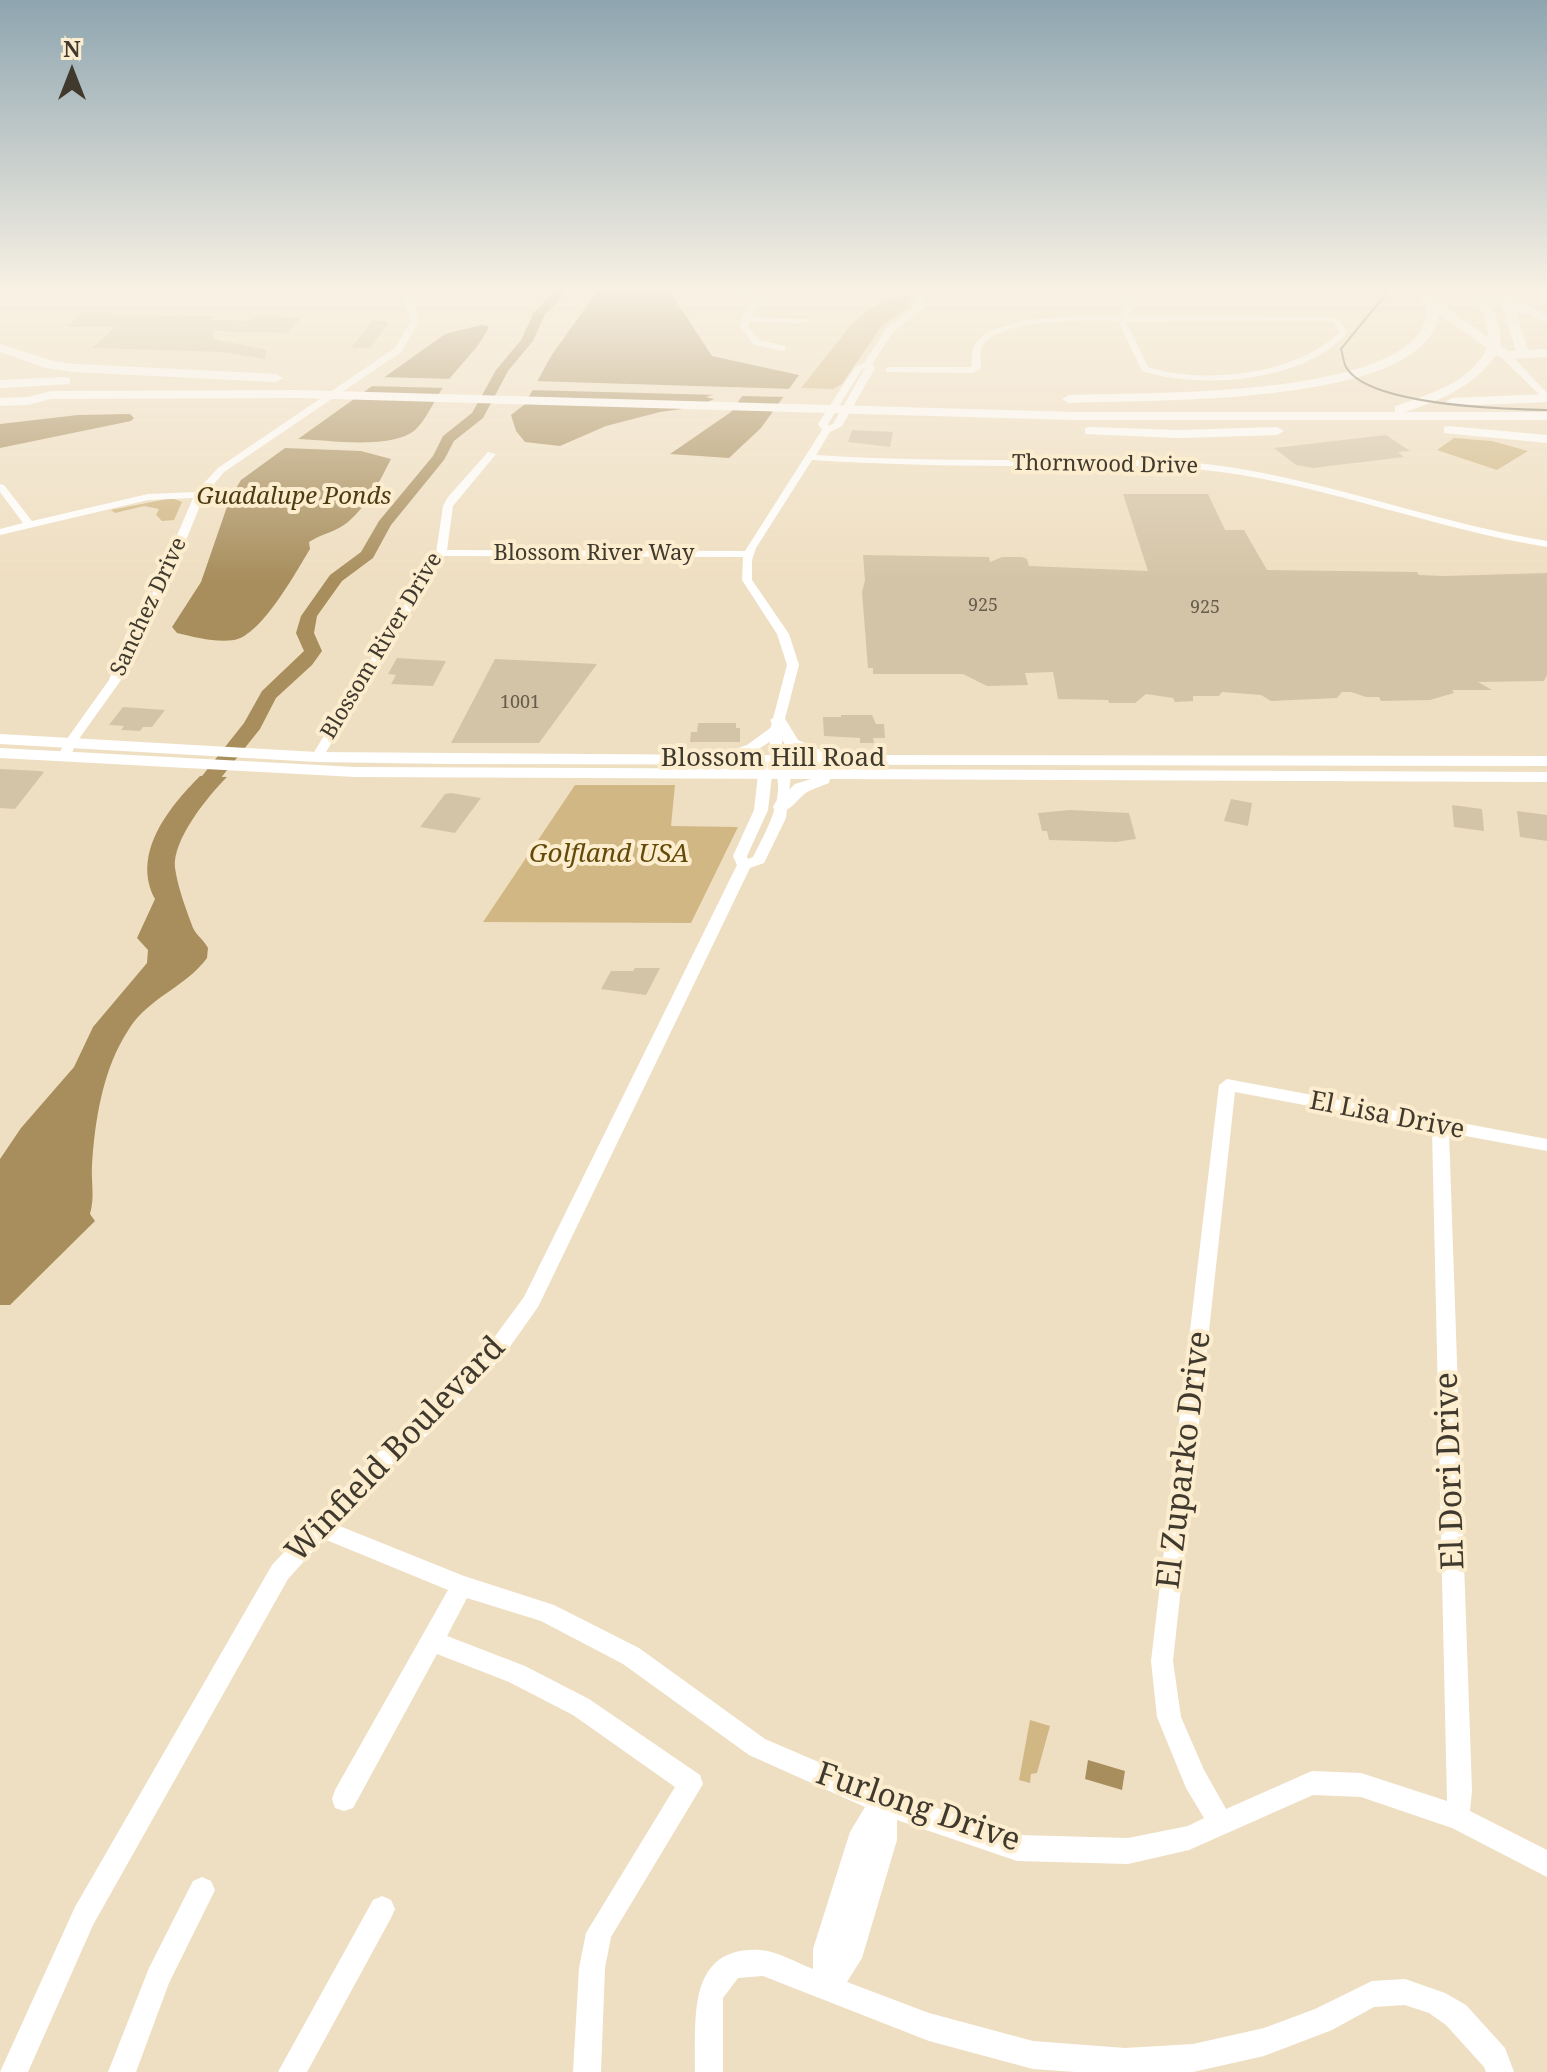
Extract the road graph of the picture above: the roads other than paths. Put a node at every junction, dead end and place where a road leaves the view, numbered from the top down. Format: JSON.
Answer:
{"nodes":[{"id":1,"x":344,"y":387,"type":"edge"},
{"id":2,"x":569,"y":387,"type":"edge"},
{"id":3,"x":860,"y":387,"type":"edge"},
{"id":4,"x":1284,"y":387,"type":"edge"},
{"id":5,"x":1456,"y":387,"type":"edge"},
{"id":6,"x":1531,"y":387,"type":"edge"},
{"id":7,"x":876,"y":395,"type":"dead end"},
{"id":8,"x":0,"y":400,"type":"edge"},
{"id":9,"x":1547,"y":406,"type":"edge"},
{"id":10,"x":866,"y":414,"type":"junction"},
{"id":11,"x":1075,"y":416,"type":"junction"},
{"id":12,"x":1547,"y":439,"type":"edge"},
{"id":13,"x":491,"y":454,"type":"dead end"},
{"id":14,"x":809,"y":457,"type":"junction"},
{"id":15,"x":1,"y":487,"type":"edge"},
{"id":16,"x":199,"y":495,"type":"junction"},
{"id":17,"x":30,"y":525,"type":"junction"},
{"id":18,"x":0,"y":532,"type":"edge"},
{"id":19,"x":1547,"y":547,"type":"edge"},
{"id":20,"x":441,"y":553,"type":"junction"},
{"id":21,"x":748,"y":554,"type":"junction"},
{"id":22,"x":777,"y":725,"type":"junction"},
{"id":23,"x":0,"y":739,"type":"edge"},
{"id":24,"x":67,"y":750,"type":"junction"},
{"id":25,"x":0,"y":753,"type":"edge"},
{"id":26,"x":317,"y":757,"type":"junction"},
{"id":27,"x":720,"y":758,"type":"junction"},
{"id":28,"x":449,"y":759,"type":"junction"},
{"id":29,"x":776,"y":759,"type":"junction"},
{"id":30,"x":852,"y":759,"type":"junction"},
{"id":31,"x":1547,"y":761,"type":"edge"},
{"id":32,"x":274,"y":764,"type":"junction"},
{"id":33,"x":422,"y":773,"type":"junction"},
{"id":34,"x":765,"y":775,"type":"junction"},
{"id":35,"x":784,"y":775,"type":"junction"},
{"id":36,"x":837,"y":775,"type":"junction"},
{"id":37,"x":1547,"y":777,"type":"edge"},
{"id":38,"x":781,"y":807,"type":"junction"},
{"id":39,"x":744,"y":865,"type":"junction"},
{"id":40,"x":1227,"y":1085,"type":"joint"},
{"id":41,"x":1440,"y":1126,"type":"junction"},
{"id":42,"x":1547,"y":1145,"type":"edge"},
{"id":43,"x":319,"y":1527,"type":"junction"},
{"id":44,"x":462,"y":1586,"type":"junction"},
{"id":45,"x":430,"y":1640,"type":"junction"},
{"id":46,"x":344,"y":1799,"type":"dead end"},
{"id":47,"x":884,"y":1803,"type":"junction"},
{"id":48,"x":1457,"y":1817,"type":"junction"},
{"id":49,"x":1221,"y":1823,"type":"junction"},
{"id":50,"x":1547,"y":1864,"type":"edge"},
{"id":51,"x":202,"y":1890,"type":"dead end"},
{"id":52,"x":382,"y":1909,"type":"dead end"},
{"id":53,"x":827,"y":1987,"type":"junction"},
{"id":54,"x":14,"y":2072,"type":"edge"},
{"id":55,"x":122,"y":2072,"type":"edge"},
{"id":56,"x":292,"y":2072,"type":"edge"},
{"id":57,"x":587,"y":2072,"type":"edge"},
{"id":58,"x":709,"y":2072,"type":"edge"},
{"id":59,"x":1500,"y":2072,"type":"edge"}],
"edges":[{"from":1,"to":16,"type":"street","name":"Sanchez Drive"},
{"from":2,"to":7,"type":"highway"},
{"from":3,"to":14,"type":"street"},
{"from":4,"to":9,"type":"highway"},
{"from":5,"to":10,"type":"highway"},
{"from":6,"to":9,"type":"main road"},
{"from":8,"to":10,"type":"highway"},
{"from":9,"to":11,"type":"highway"},
{"from":10,"to":11,"type":"highway"},
{"from":11,"to":12,"type":"highway"},
{"from":13,"to":20,"type":"street","name":"Blossom River Drive"},
{"from":14,"to":19,"type":"street","name":"Thornwood Drive"},
{"from":14,"to":21,"type":"street"},
{"from":15,"to":17,"type":"street"},
{"from":16,"to":17,"type":"street"},
{"from":16,"to":24,"type":"street","name":"Sanchez Drive"},
{"from":17,"to":18,"type":"street"},
{"from":20,"to":21,"type":"street","name":"Blossom River Way"},
{"from":20,"to":26,"type":"street","name":"Blossom River Drive"},
{"from":21,"to":22,"type":"street"},
{"from":22,"to":27,"type":"main road"},
{"from":22,"to":29,"type":"street"},
{"from":22,"to":30,"type":"main road"},
{"from":23,"to":24,"type":"main road","name":"Blossom Hill Road"},
{"from":24,"to":25,"type":"main road","name":"Blossom Hill Road"},
{"from":24,"to":32,"type":"main road","name":"Blossom Hill Road"},
{"from":24,"to":32,"type":"main road","name":"Blossom Hill Road"},
{"from":26,"to":28,"type":"main road","name":"Blossom Hill Road"},
{"from":26,"to":32,"type":"main road","name":"Blossom Hill Road"},
{"from":27,"to":28,"type":"main road","name":"Blossom Hill Road"},
{"from":27,"to":29,"type":"main road","name":"Blossom Hill Road"},
{"from":28,"to":33,"type":"main road"},
{"from":29,"to":30,"type":"main road","name":"Blossom Hill Road"},
{"from":29,"to":34,"type":"street","name":"Winfield Boulevard"},
{"from":29,"to":35,"type":"street"},
{"from":30,"to":31,"type":"main road","name":"Blossom Hill Road"},
{"from":32,"to":33,"type":"main road","name":"Blossom Hill Road"},
{"from":33,"to":34,"type":"main road","name":"Blossom Hill Road"},
{"from":34,"to":35,"type":"main road","name":"Blossom Hill Road"},
{"from":34,"to":39,"type":"street","name":"Winfield Boulevard"},
{"from":35,"to":36,"type":"main road","name":"Blossom Hill Road"},
{"from":35,"to":38,"type":"street","name":"Winfield Boulevard"},
{"from":36,"to":37,"type":"main road","name":"Blossom Hill Road"},
{"from":36,"to":38,"type":"main road"},
{"from":38,"to":39,"type":"street","name":"Winfield Boulevard"},
{"from":39,"to":43,"type":"street","name":"Winfield Boulevard"},
{"from":40,"to":41,"type":"street","name":"El Lisa Drive"},
{"from":40,"to":49,"type":"street","name":"El Zuparko Drive"},
{"from":41,"to":42,"type":"street","name":"El Lisa Drive"},
{"from":41,"to":48,"type":"street","name":"El Dori Drive"},
{"from":43,"to":44,"type":"street","name":"Furlong Drive"},
{"from":43,"to":54,"type":"street","name":"Winfield Boulevard"},
{"from":44,"to":45,"type":"street"},
{"from":44,"to":47,"type":"street","name":"Furlong Drive"},
{"from":45,"to":46,"type":"street"},
{"from":45,"to":57,"type":"street"},
{"from":47,"to":49,"type":"street","name":"Furlong Drive"},
{"from":47,"to":53,"type":"street"},
{"from":48,"to":49,"type":"street","name":"Furlong Drive"},
{"from":48,"to":50,"type":"street","name":"Furlong Drive"},
{"from":51,"to":55,"type":"street"},
{"from":52,"to":56,"type":"street"},
{"from":53,"to":58,"type":"street"},
{"from":53,"to":59,"type":"street"}]}
